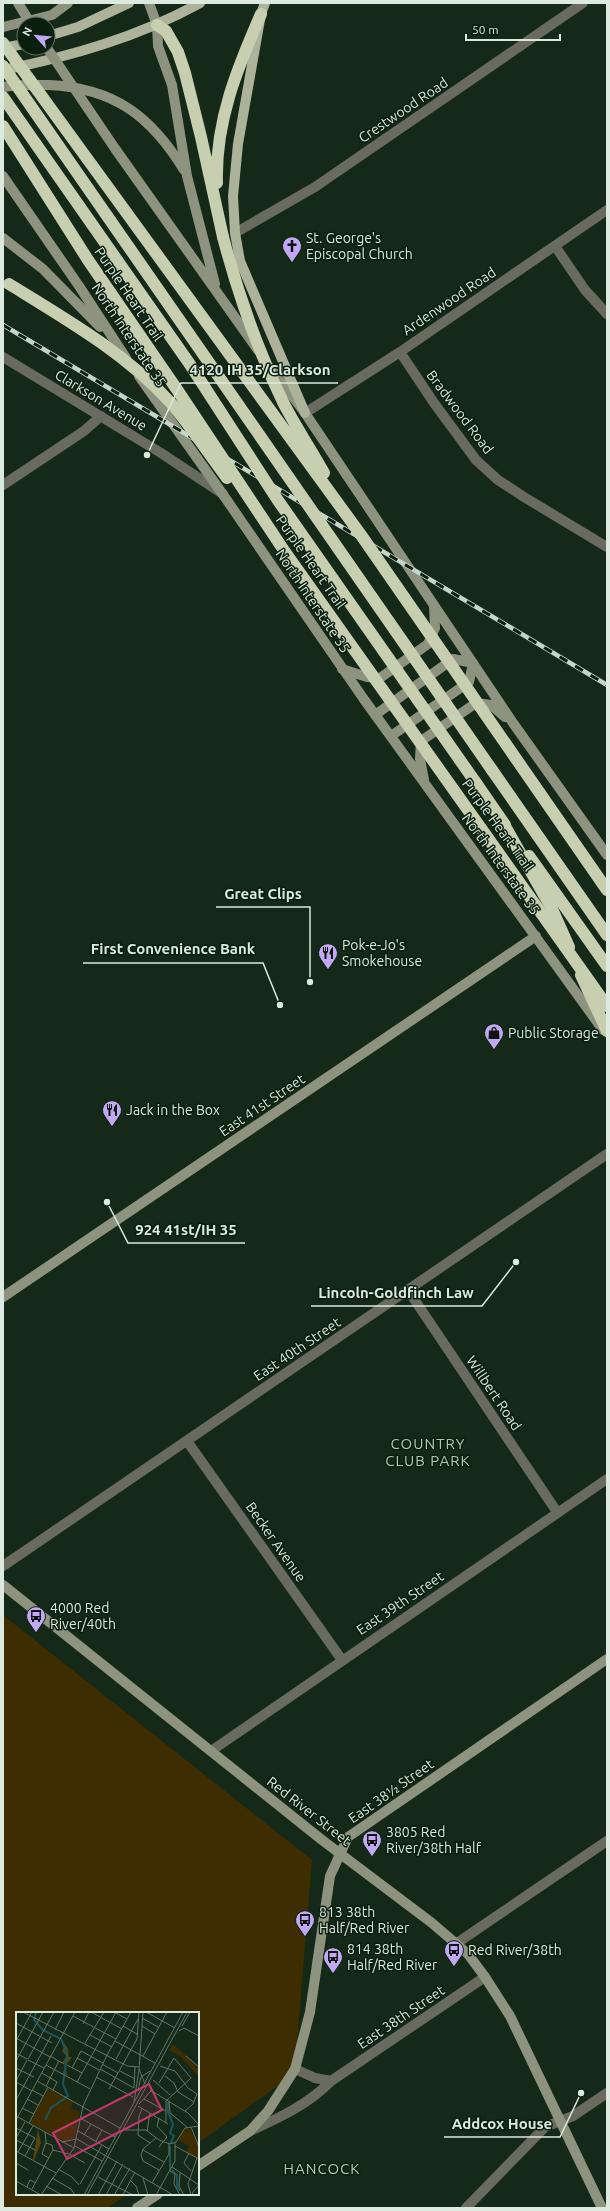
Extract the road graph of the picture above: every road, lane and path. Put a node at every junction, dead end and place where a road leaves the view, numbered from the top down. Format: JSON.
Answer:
{"nodes":[{"id":1,"x":18,"y":3,"type":"edge"},
{"id":2,"x":68,"y":3,"type":"edge"},
{"id":3,"x":129,"y":3,"type":"edge"},
{"id":4,"x":149,"y":3,"type":"edge"},
{"id":5,"x":200,"y":3,"type":"edge"},
{"id":6,"x":583,"y":3,"type":"edge"},
{"id":7,"x":263,"y":9,"type":"edge"},
{"id":8,"x":26,"y":16,"type":"edge"},
{"id":9,"x":157,"y":25,"type":"junction"},
{"id":10,"x":3,"y":27,"type":"edge"},
{"id":11,"x":56,"y":34,"type":"edge"},
{"id":12,"x":3,"y":43,"type":"edge"},
{"id":13,"x":16,"y":46,"type":"edge"},
{"id":14,"x":3,"y":48,"type":"edge"},
{"id":15,"x":52,"y":56,"type":"edge"},
{"id":16,"x":3,"y":66,"type":"edge"},
{"id":17,"x":3,"y":70,"type":"edge"},
{"id":18,"x":3,"y":87,"type":"edge"},
{"id":19,"x":3,"y":97,"type":"edge"},
{"id":20,"x":3,"y":126,"type":"edge"},
{"id":21,"x":3,"y":176,"type":"edge"},
{"id":22,"x":188,"y":176,"type":"junction"},
{"id":23,"x":607,"y":210,"type":"edge"},
{"id":24,"x":218,"y":212,"type":"junction"},
{"id":25,"x":235,"y":232,"type":"junction"},
{"id":26,"x":3,"y":238,"type":"edge"},
{"id":27,"x":554,"y":246,"type":"junction"},
{"id":28,"x":6,"y":282,"type":"edge"},
{"id":29,"x":217,"y":290,"type":"junction"},
{"id":30,"x":607,"y":314,"type":"edge"},
{"id":31,"x":114,"y":341,"type":"junction"},
{"id":32,"x":400,"y":352,"type":"junction"},
{"id":33,"x":3,"y":357,"type":"edge"},
{"id":34,"x":305,"y":413,"type":"junction"},
{"id":35,"x":101,"y":416,"type":"junction"},
{"id":36,"x":3,"y":485,"type":"edge"},
{"id":37,"x":224,"y":496,"type":"junction"},
{"id":38,"x":361,"y":536,"type":"junction"},
{"id":39,"x":607,"y":547,"type":"edge"},
{"id":40,"x":285,"y":552,"type":"junction"},
{"id":41,"x":434,"y":605,"type":"junction"},
{"id":42,"x":473,"y":663,"type":"junction"},
{"id":43,"x":342,"y":669,"type":"junction"},
{"id":44,"x":375,"y":715,"type":"junction"},
{"id":45,"x":513,"y":723,"type":"junction"},
{"id":46,"x":391,"y":736,"type":"junction"},
{"id":47,"x":425,"y":785,"type":"junction"},
{"id":48,"x":501,"y":819,"type":"junction"},
{"id":49,"x":607,"y":855,"type":"edge"},
{"id":50,"x":607,"y":890,"type":"edge"},
{"id":51,"x":536,"y":936,"type":"junction"},
{"id":52,"x":607,"y":936,"type":"edge"},
{"id":53,"x":607,"y":966,"type":"edge"},
{"id":54,"x":607,"y":1006,"type":"edge"},
{"id":55,"x":607,"y":1032,"type":"edge"},
{"id":56,"x":607,"y":1036,"type":"edge"},
{"id":57,"x":607,"y":1154,"type":"edge"},
{"id":58,"x":408,"y":1290,"type":"junction"},
{"id":59,"x":3,"y":1297,"type":"edge"},
{"id":60,"x":187,"y":1441,"type":"junction"},
{"id":61,"x":607,"y":1479,"type":"edge"},
{"id":62,"x":558,"y":1512,"type":"junction"},
{"id":63,"x":3,"y":1566,"type":"edge"},
{"id":64,"x":3,"y":1585,"type":"edge"},
{"id":65,"x":607,"y":1659,"type":"edge"},
{"id":66,"x":342,"y":1660,"type":"junction"},
{"id":67,"x":211,"y":1751,"type":"junction"},
{"id":68,"x":607,"y":1841,"type":"edge"},
{"id":69,"x":340,"y":1854,"type":"junction"},
{"id":70,"x":457,"y":1943,"type":"junction"},
{"id":71,"x":485,"y":1976,"type":"junction"},
{"id":72,"x":295,"y":2069,"type":"junction"},
{"id":73,"x":331,"y":2081,"type":"junction"},
{"id":74,"x":607,"y":2093,"type":"edge"},
{"id":75,"x":559,"y":2121,"type":"junction"},
{"id":76,"x":250,"y":2131,"type":"junction"},
{"id":77,"x":199,"y":2165,"type":"edge"},
{"id":78,"x":156,"y":2195,"type":"edge"},
{"id":79,"x":137,"y":2208,"type":"edge"},
{"id":80,"x":466,"y":2208,"type":"edge"},
{"id":81,"x":602,"y":2208,"type":"edge"}],
"edges":[{"from":1,"to":8,"type":"main road","bridge":true},
{"from":2,"to":10,"type":"main road"},
{"from":3,"to":11,"type":"main road"},
{"from":4,"to":9,"type":"main road"},
{"from":5,"to":9,"type":"main road"},
{"from":6,"to":25,"type":"street","name":"Crestwood Road"},
{"from":7,"to":24,"type":"highway"},
{"from":7,"to":25,"type":"main road"},
{"from":9,"to":17,"type":"main road"},
{"from":9,"to":22,"type":"main road"},
{"from":9,"to":24,"type":"highway"},
{"from":12,"to":38,"type":"highway","bridge":true},
{"from":13,"to":14,"type":"main road"},
{"from":15,"to":29,"type":"main road","bridge":true},
{"from":16,"to":52,"type":"highway","name":"Purple Heart Trail","bridge":true},
{"from":18,"to":22,"type":"main road"},
{"from":19,"to":48,"type":"highway","name":"Purple Heart Trail","bridge":true},
{"from":20,"to":40,"type":"highway","name":"Purple Heart Trail","bridge":true},
{"from":21,"to":31,"type":"main road","name":"North Interstate 35"},
{"from":22,"to":29,"type":"main road"},
{"from":23,"to":27,"type":"street","name":"Ardenwood Road"},
{"from":24,"to":38,"type":"highway","bridge":true},
{"from":25,"to":34,"type":"main road"},
{"from":26,"to":31,"type":"main road"},
{"from":27,"to":30,"type":"street"},
{"from":27,"to":32,"type":"street","name":"Ardenwood Road"},
{"from":28,"to":40,"type":"highway","bridge":true},
{"from":29,"to":34,"type":"main road"},
{"from":31,"to":37,"type":"main road","name":"North Interstate 35"},
{"from":32,"to":34,"type":"street","name":"Ardenwood Road"},
{"from":32,"to":39,"type":"street","name":"Bradwood Road"},
{"from":33,"to":35,"type":"street","name":"Clarkson Avenue"},
{"from":34,"to":41,"type":"main road"},
{"from":35,"to":36,"type":"street"},
{"from":35,"to":37,"type":"street","name":"Clarkson Avenue"},
{"from":37,"to":43,"type":"main road","name":"North Interstate 35"},
{"from":38,"to":50,"type":"highway","bridge":true},
{"from":40,"to":54,"type":"highway","name":"Purple Heart Trail","bridge":true},
{"from":41,"to":42,"type":"main road"},
{"from":41,"to":43,"type":"main road"},
{"from":42,"to":44,"type":"main road"},
{"from":42,"to":45,"type":"main road"},
{"from":42,"to":46,"type":"main road"},
{"from":43,"to":44,"type":"main road","name":"North Interstate 35"},
{"from":44,"to":46,"type":"main road","name":"North Interstate 35"},
{"from":45,"to":47,"type":"main road"},
{"from":45,"to":49,"type":"main road"},
{"from":46,"to":47,"type":"main road","name":"North Interstate 35"},
{"from":47,"to":51,"type":"main road","name":"North Interstate 35"},
{"from":48,"to":53,"type":"highway","name":"Purple Heart Trail"},
{"from":48,"to":55,"type":"highway"},
{"from":51,"to":56,"type":"main road","name":"North Interstate 35"},
{"from":51,"to":59,"type":"main road","name":"East 41st Street"},
{"from":57,"to":58,"type":"street","name":"East 40th Street"},
{"from":58,"to":60,"type":"street","name":"East 40th Street"},
{"from":58,"to":62,"type":"street","name":"Willbert Road"},
{"from":60,"to":63,"type":"street","name":"East 40th Street"},
{"from":60,"to":66,"type":"street","name":"Becker Avenue"},
{"from":61,"to":62,"type":"street","name":"East 39th Street"},
{"from":62,"to":66,"type":"street","name":"East 39th Street"},
{"from":64,"to":67,"type":"main road","name":"Red River Street"},
{"from":65,"to":69,"type":"main road","name":"East 38½ Street"},
{"from":66,"to":67,"type":"street","name":"East 39th Street"},
{"from":67,"to":69,"type":"main road","name":"Red River Street"},
{"from":68,"to":70,"type":"street"},
{"from":69,"to":70,"type":"main road","name":"Red River Street"},
{"from":69,"to":72,"type":"main road","name":"East 38½ Street"},
{"from":70,"to":71,"type":"main road","name":"Red River Street"},
{"from":71,"to":73,"type":"street","name":"East 38th Street"},
{"from":71,"to":75,"type":"main road","name":"Red River Street"},
{"from":72,"to":73,"type":"street"},
{"from":72,"to":76,"type":"main road","name":"East 38th Street"},
{"from":73,"to":76,"type":"street","name":"East 38th Street"},
{"from":74,"to":75,"type":"street"},
{"from":75,"to":80,"type":"street"},
{"from":75,"to":81,"type":"main road","name":"Red River Street"},
{"from":76,"to":77,"type":"main road","name":"East 38th Street"},
{"from":78,"to":79,"type":"main road"}]}
